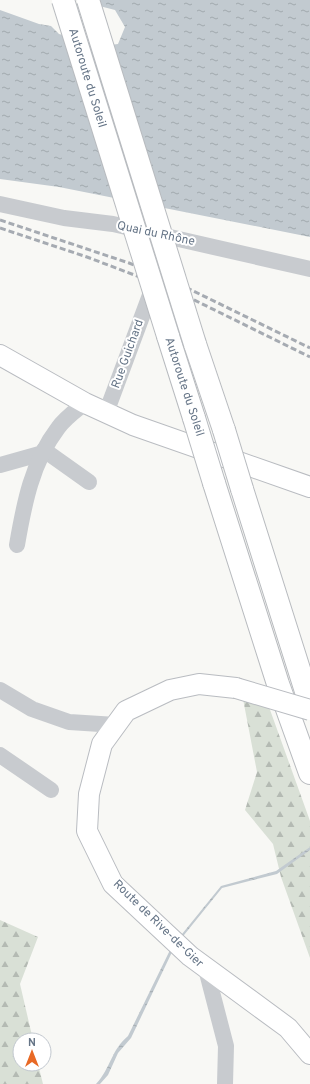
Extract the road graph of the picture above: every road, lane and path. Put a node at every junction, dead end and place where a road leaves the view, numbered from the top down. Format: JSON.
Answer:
{"nodes":[{"id":1,"x":63,"y":0,"type":"edge"},
{"id":2,"x":88,"y":0,"type":"edge"},
{"id":3,"x":0,"y":204,"type":"edge"},
{"id":4,"x":310,"y":269,"type":"edge"},
{"id":5,"x":150,"y":295,"type":"dead end"},
{"id":6,"x":0,"y":355,"type":"edge"},
{"id":7,"x":85,"y":403,"type":"junction"},
{"id":8,"x":106,"y":413,"type":"junction"},
{"id":9,"x":43,"y":452,"type":"junction"},
{"id":10,"x":0,"y":465,"type":"edge"},
{"id":11,"x":89,"y":482,"type":"dead end"},
{"id":12,"x":310,"y":487,"type":"edge"},
{"id":13,"x":17,"y":545,"type":"dead end"},
{"id":14,"x":0,"y":690,"type":"edge"},
{"id":15,"x":310,"y":704,"type":"edge"},
{"id":16,"x":310,"y":710,"type":"edge"},
{"id":17,"x":116,"y":725,"type":"junction"},
{"id":18,"x":0,"y":755,"type":"edge"},
{"id":19,"x":310,"y":773,"type":"edge"},
{"id":20,"x":51,"y":790,"type":"dead end"},
{"id":21,"x":206,"y":969,"type":"junction"},
{"id":22,"x":310,"y":1054,"type":"edge"},
{"id":23,"x":225,"y":1084,"type":"edge"}],
"edges":[{"from":1,"to":19,"type":"highway","name":"Autoroute du Soleil","bridge":true},
{"from":2,"to":15,"type":"highway","name":"Autoroute du Soleil","bridge":true},
{"from":3,"to":4,"type":"street","name":"Quai du Rhône"},
{"from":5,"to":8,"type":"street","name":"Rue Guichard"},
{"from":6,"to":7,"type":"main road"},
{"from":7,"to":8,"type":"main road"},
{"from":7,"to":9,"type":"street"},
{"from":8,"to":12,"type":"main road"},
{"from":9,"to":10,"type":"street"},
{"from":9,"to":11,"type":"street"},
{"from":9,"to":13,"type":"street"},
{"from":14,"to":17,"type":"street"},
{"from":16,"to":17,"type":"main road","name":"Route de Rive-de-Gier","bridge":true},
{"from":17,"to":21,"type":"main road","name":"Route de Rive-de-Gier"},
{"from":18,"to":20,"type":"street"},
{"from":21,"to":22,"type":"main road","name":"Route de Rive-de-Gier"},
{"from":21,"to":23,"type":"street"}]}
